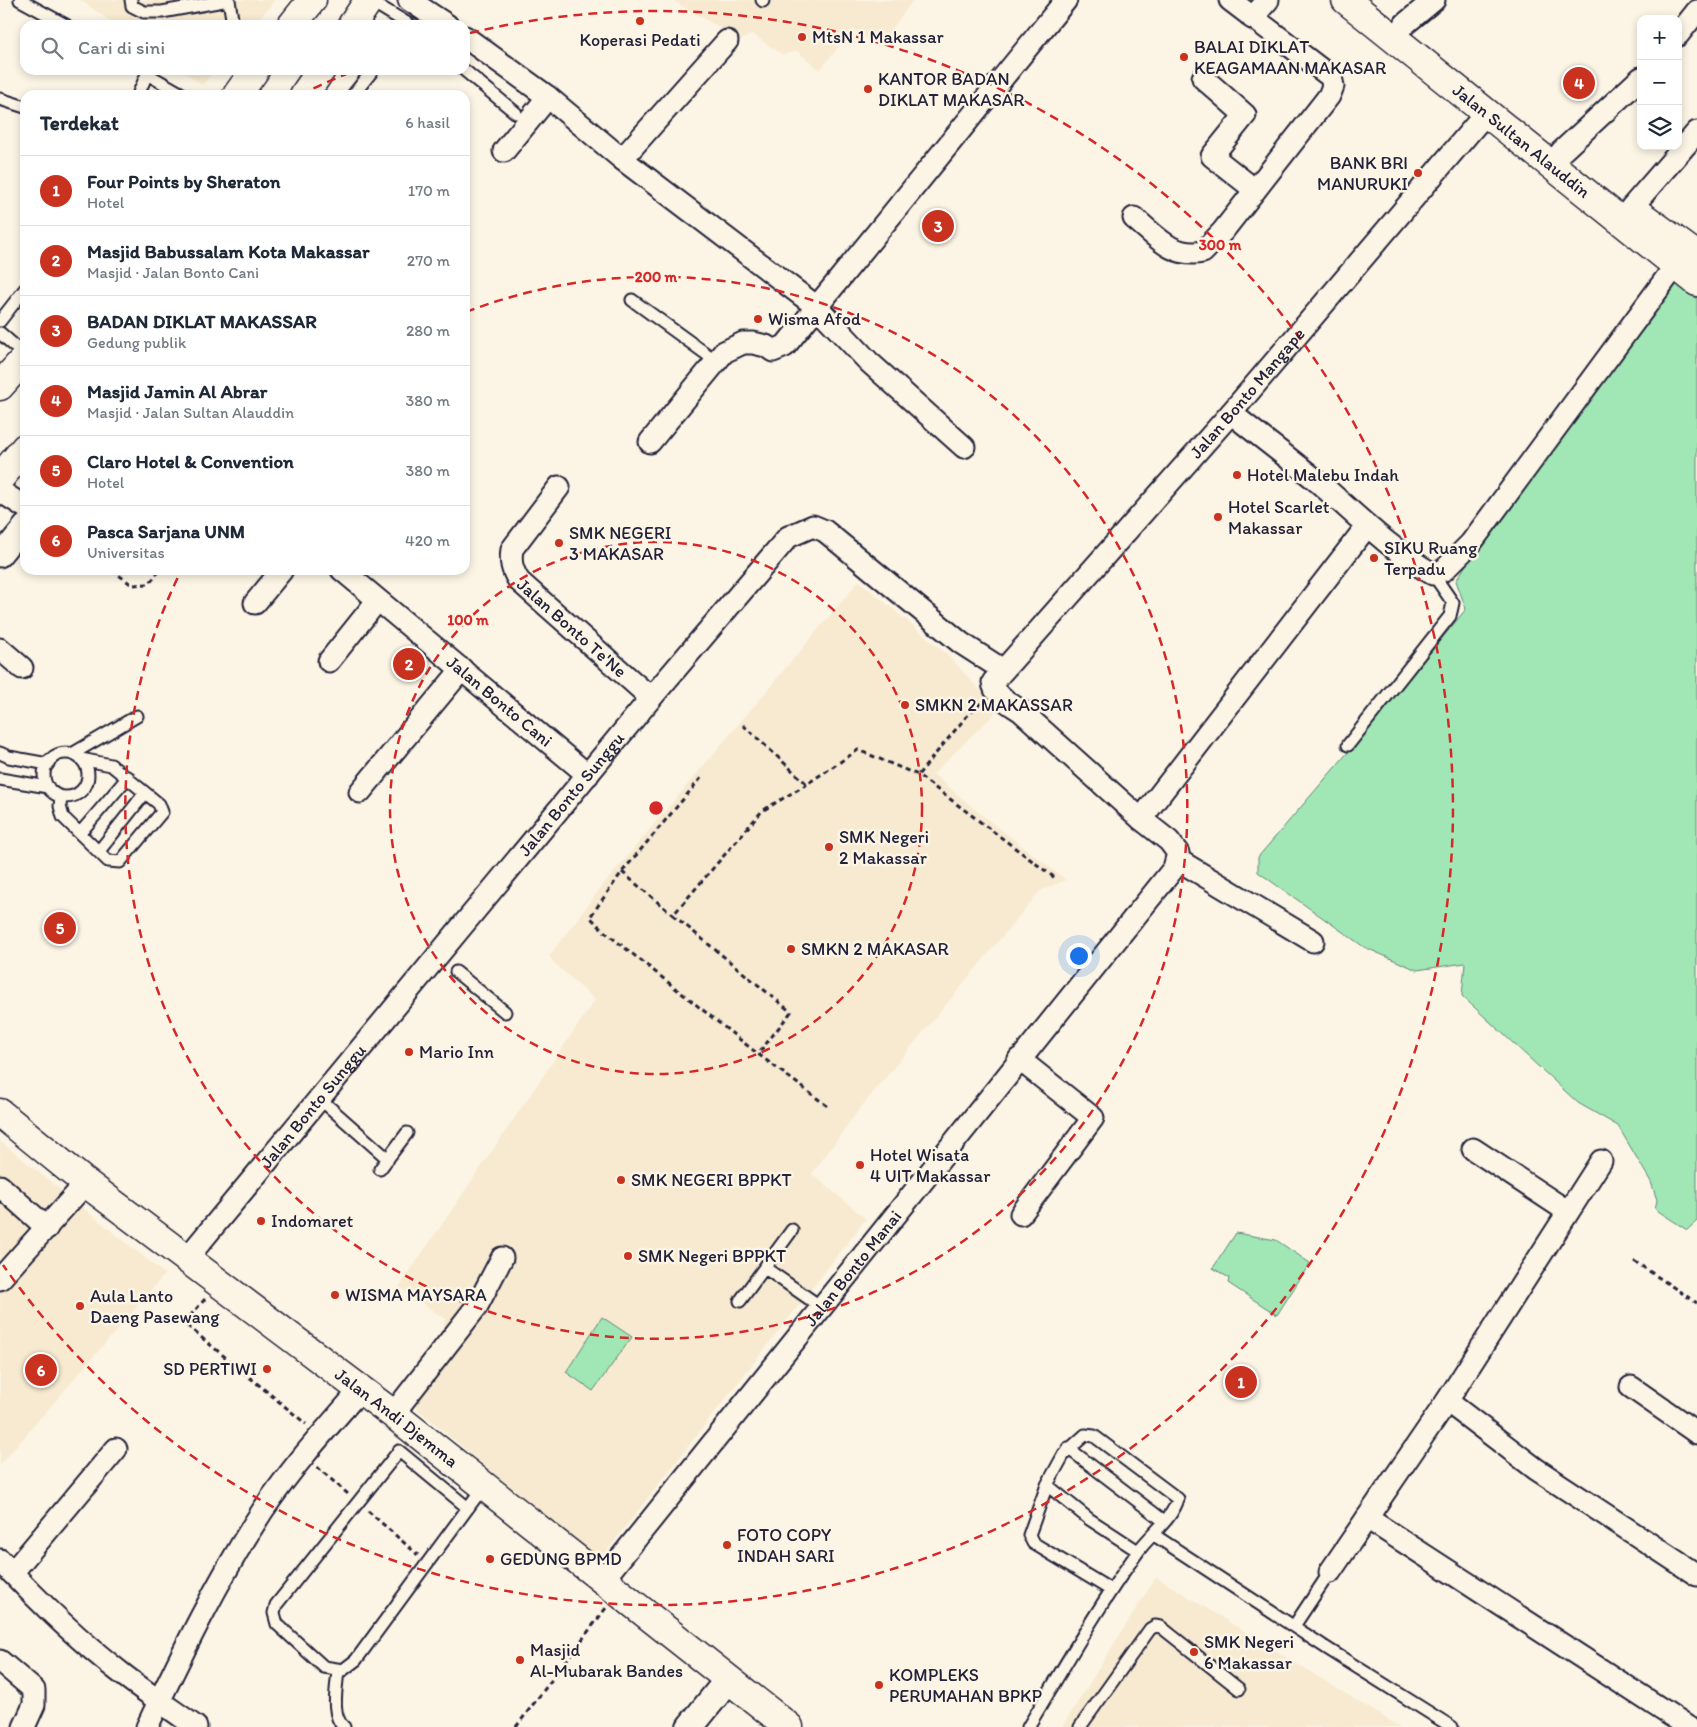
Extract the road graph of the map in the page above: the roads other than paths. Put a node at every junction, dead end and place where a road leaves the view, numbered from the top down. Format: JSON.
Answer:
{"nodes":[{"id":1,"x":20,"y":0,"type":"edge"},
{"id":2,"x":131,"y":0,"type":"edge"},
{"id":3,"x":229,"y":0,"type":"edge"},
{"id":4,"x":312,"y":0,"type":"edge"},
{"id":5,"x":369,"y":0,"type":"edge"},
{"id":6,"x":409,"y":0,"type":"edge"},
{"id":7,"x":1066,"y":0,"type":"edge"},
{"id":8,"x":1230,"y":0,"type":"edge"},
{"id":9,"x":1268,"y":0,"type":"edge"},
{"id":10,"x":1346,"y":0,"type":"edge"},
{"id":11,"x":1375,"y":0,"type":"edge"},
{"id":12,"x":1434,"y":0,"type":"edge"},
{"id":13,"x":1697,"y":11,"type":"edge"},
{"id":14,"x":1252,"y":18,"type":"junction"},
{"id":15,"x":57,"y":20,"type":"edge"},
{"id":16,"x":233,"y":20,"type":"edge"},
{"id":17,"x":296,"y":20,"type":"edge"},
{"id":18,"x":355,"y":20,"type":"edge"},
{"id":19,"x":402,"y":20,"type":"edge"},
{"id":20,"x":439,"y":20,"type":"edge"},
{"id":21,"x":1405,"y":24,"type":"junction"},
{"id":22,"x":1682,"y":31,"type":"edge"},
{"id":23,"x":470,"y":41,"type":"edge"},
{"id":24,"x":727,"y":41,"type":"dead end"},
{"id":25,"x":143,"y":75,"type":"edge"},
{"id":26,"x":149,"y":75,"type":"edge"},
{"id":27,"x":318,"y":75,"type":"edge"},
{"id":28,"x":369,"y":75,"type":"edge"},
{"id":29,"x":470,"y":75,"type":"edge"},
{"id":30,"x":1203,"y":78,"type":"dead end"},
{"id":31,"x":1637,"y":82,"type":"edge"},
{"id":32,"x":139,"y":90,"type":"edge"},
{"id":33,"x":175,"y":90,"type":"edge"},
{"id":34,"x":307,"y":90,"type":"edge"},
{"id":35,"x":357,"y":90,"type":"edge"},
{"id":36,"x":548,"y":96,"type":"junction"},
{"id":37,"x":0,"y":99,"type":"edge"},
{"id":38,"x":20,"y":105,"type":"edge"},
{"id":39,"x":516,"y":113,"type":"dead end"},
{"id":40,"x":1480,"y":121,"type":"junction"},
{"id":41,"x":1697,"y":132,"type":"edge"},
{"id":42,"x":504,"y":151,"type":"dead end"},
{"id":43,"x":1561,"y":152,"type":"junction"},
{"id":44,"x":622,"y":159,"type":"junction"},
{"id":45,"x":1256,"y":190,"type":"junction"},
{"id":46,"x":1631,"y":208,"type":"junction"},
{"id":47,"x":1134,"y":218,"type":"dead end"},
{"id":48,"x":1686,"y":260,"type":"edge"},
{"id":49,"x":1697,"y":282,"type":"edge"},
{"id":50,"x":20,"y":295,"type":"edge"},
{"id":51,"x":632,"y":300,"type":"dead end"},
{"id":52,"x":817,"y":307,"type":"junction"},
{"id":53,"x":0,"y":321,"type":"edge"},
{"id":54,"x":0,"y":333,"type":"edge"},
{"id":55,"x":716,"y":361,"type":"junction"},
{"id":56,"x":12,"y":369,"type":"edge"},
{"id":57,"x":1231,"y":413,"type":"junction"},
{"id":58,"x":650,"y":442,"type":"dead end"},
{"id":59,"x":964,"y":447,"type":"dead end"},
{"id":60,"x":20,"y":454,"type":"edge"},
{"id":61,"x":0,"y":478,"type":"edge"},
{"id":62,"x":559,"y":487,"type":"dead end"},
{"id":63,"x":0,"y":491,"type":"edge"},
{"id":64,"x":20,"y":504,"type":"edge"},
{"id":65,"x":1367,"y":526,"type":"junction"},
{"id":66,"x":20,"y":531,"type":"edge"},
{"id":67,"x":0,"y":556,"type":"edge"},
{"id":68,"x":1433,"y":574,"type":"junction"},
{"id":69,"x":278,"y":575,"type":"edge"},
{"id":70,"x":348,"y":575,"type":"edge"},
{"id":71,"x":377,"y":601,"type":"junction"},
{"id":72,"x":255,"y":603,"type":"dead end"},
{"id":73,"x":0,"y":649,"type":"edge"},
{"id":74,"x":329,"y":661,"type":"dead end"},
{"id":75,"x":22,"y":668,"type":"dead end"},
{"id":76,"x":462,"y":669,"type":"junction"},
{"id":77,"x":1003,"y":670,"type":"junction"},
{"id":78,"x":651,"y":698,"type":"junction"},
{"id":79,"x":137,"y":716,"type":"dead end"},
{"id":80,"x":1348,"y":745,"type":"dead end"},
{"id":81,"x":0,"y":753,"type":"edge"},
{"id":82,"x":76,"y":756,"type":"junction"},
{"id":83,"x":48,"y":764,"type":"junction"},
{"id":84,"x":588,"y":775,"type":"junction"},
{"id":85,"x":128,"y":777,"type":"junction"},
{"id":86,"x":0,"y":779,"type":"edge"},
{"id":87,"x":48,"y":787,"type":"junction"},
{"id":88,"x":360,"y":792,"type":"dead end"},
{"id":89,"x":145,"y":794,"type":"junction"},
{"id":90,"x":61,"y":796,"type":"junction"},
{"id":91,"x":1142,"y":819,"type":"junction"},
{"id":92,"x":81,"y":832,"type":"junction"},
{"id":93,"x":99,"y":851,"type":"junction"},
{"id":94,"x":1178,"y":860,"type":"junction"},
{"id":95,"x":1313,"y":941,"type":"dead end"},
{"id":96,"x":446,"y":965,"type":"junction"},
{"id":97,"x":505,"y":1012,"type":"dead end"},
{"id":98,"x":1019,"y":1059,"type":"junction"},
{"id":99,"x":319,"y":1098,"type":"junction"},
{"id":100,"x":0,"y":1113,"type":"edge"},
{"id":101,"x":407,"y":1133,"type":"dead end"},
{"id":102,"x":1473,"y":1149,"type":"dead end"},
{"id":103,"x":388,"y":1159,"type":"junction"},
{"id":104,"x":1601,"y":1161,"type":"dead end"},
{"id":105,"x":380,"y":1169,"type":"dead end"},
{"id":106,"x":86,"y":1183,"type":"junction"},
{"id":107,"x":0,"y":1186,"type":"edge"},
{"id":108,"x":1567,"y":1211,"type":"junction"},
{"id":109,"x":1021,"y":1214,"type":"dead end"},
{"id":110,"x":47,"y":1228,"type":"junction"},
{"id":111,"x":792,"y":1230,"type":"dead end"},
{"id":112,"x":188,"y":1257,"type":"junction"},
{"id":113,"x":502,"y":1258,"type":"dead end"},
{"id":114,"x":4,"y":1268,"type":"edge"},
{"id":115,"x":765,"y":1268,"type":"junction"},
{"id":116,"x":740,"y":1301,"type":"dead end"},
{"id":117,"x":821,"y":1307,"type":"junction"},
{"id":118,"x":1631,"y":1387,"type":"dead end"},
{"id":119,"x":361,"y":1389,"type":"junction"},
{"id":120,"x":1447,"y":1401,"type":"junction"},
{"id":121,"x":393,"y":1414,"type":"junction"},
{"id":122,"x":1697,"y":1433,"type":"edge"},
{"id":123,"x":1068,"y":1448,"type":"junction"},
{"id":124,"x":116,"y":1449,"type":"dead end"},
{"id":125,"x":1047,"y":1485,"type":"junction"},
{"id":126,"x":484,"y":1486,"type":"junction"},
{"id":127,"x":468,"y":1508,"type":"junction"},
{"id":128,"x":1367,"y":1518,"type":"junction"},
{"id":129,"x":1164,"y":1521,"type":"junction"},
{"id":130,"x":1154,"y":1535,"type":"junction"},
{"id":131,"x":1138,"y":1551,"type":"junction"},
{"id":132,"x":6,"y":1567,"type":"edge"},
{"id":133,"x":1330,"y":1572,"type":"joint"},
{"id":134,"x":1697,"y":1575,"type":"edge"},
{"id":135,"x":610,"y":1587,"type":"junction"},
{"id":136,"x":1111,"y":1590,"type":"junction"},
{"id":137,"x":1294,"y":1626,"type":"junction"},
{"id":138,"x":0,"y":1661,"type":"edge"},
{"id":139,"x":338,"y":1670,"type":"junction"},
{"id":140,"x":728,"y":1680,"type":"junction"},
{"id":141,"x":1238,"y":1689,"type":"dead end"},
{"id":142,"x":159,"y":1701,"type":"junction"},
{"id":143,"x":24,"y":1727,"type":"edge"},
{"id":144,"x":147,"y":1727,"type":"edge"},
{"id":145,"x":196,"y":1727,"type":"edge"},
{"id":146,"x":344,"y":1727,"type":"edge"},
{"id":147,"x":690,"y":1727,"type":"edge"},
{"id":148,"x":789,"y":1727,"type":"edge"},
{"id":149,"x":1028,"y":1727,"type":"edge"},
{"id":150,"x":1080,"y":1727,"type":"edge"},
{"id":151,"x":1452,"y":1727,"type":"edge"},
{"id":152,"x":1689,"y":1727,"type":"edge"}],
"edges":[{"from":1,"to":15,"type":"lane"},
{"from":2,"to":3,"type":"lane"},
{"from":3,"to":16,"type":"lane"},
{"from":4,"to":17,"type":"main road"},
{"from":5,"to":18,"type":"main road"},
{"from":5,"to":19,"type":"lane"},
{"from":6,"to":20,"type":"street"},
{"from":7,"to":52,"type":"street"},
{"from":8,"to":14,"type":"street"},
{"from":9,"to":14,"type":"street"},
{"from":10,"to":40,"type":"main road","name":"Jalan Sultan Alauddin"},
{"from":11,"to":21,"type":"main road","name":"Jalan Sultan Alauddin"},
{"from":12,"to":21,"type":"street"},
{"from":13,"to":22,"type":"street"},
{"from":14,"to":45,"type":"street"},
{"from":21,"to":43,"type":"main road","name":"Jalan Sultan Alauddin"},
{"from":23,"to":36,"type":"street"},
{"from":24,"to":44,"type":"street"},
{"from":25,"to":32,"type":"lane"},
{"from":26,"to":33,"type":"lane"},
{"from":27,"to":34,"type":"main road"},
{"from":28,"to":35,"type":"lane"},
{"from":29,"to":39,"type":"lane"},
{"from":30,"to":45,"type":"street"},
{"from":31,"to":43,"type":"street"},
{"from":36,"to":42,"type":"street"},
{"from":36,"to":44,"type":"street"},
{"from":37,"to":38,"type":"lane"},
{"from":40,"to":48,"type":"main road","name":"Jalan Sultan Alauddin"},
{"from":40,"to":57,"type":"street","name":"Jalan Bonto Mangape"},
{"from":41,"to":46,"type":"street"},
{"from":43,"to":46,"type":"main road","name":"Jalan Sultan Alauddin"},
{"from":44,"to":52,"type":"street"},
{"from":45,"to":47,"type":"street"},
{"from":46,"to":48,"type":"main road","name":"Jalan Sultan Alauddin"},
{"from":48,"to":49,"type":"main road","name":"Jalan Sultan Alauddin"},
{"from":48,"to":68,"type":"street"},
{"from":50,"to":53,"type":"lane"},
{"from":51,"to":55,"type":"lane"},
{"from":52,"to":55,"type":"street"},
{"from":52,"to":59,"type":"street"},
{"from":54,"to":56,"type":"lane"},
{"from":55,"to":58,"type":"street"},
{"from":57,"to":65,"type":"street"},
{"from":57,"to":77,"type":"street","name":"Jalan Bonto Mangape"},
{"from":60,"to":61,"type":"main road"},
{"from":62,"to":78,"type":"street","name":"Jalan Bonto Te'Ne"},
{"from":63,"to":64,"type":"street"},
{"from":65,"to":68,"type":"street"},
{"from":65,"to":91,"type":"street"},
{"from":66,"to":67,"type":"street"},
{"from":68,"to":80,"type":"lane"},
{"from":69,"to":72,"type":"street"},
{"from":70,"to":71,"type":"street","name":"Jalan Bonto Cani"},
{"from":71,"to":74,"type":"street"},
{"from":71,"to":76,"type":"street","name":"Jalan Bonto Cani"},
{"from":73,"to":75,"type":"street"},
{"from":76,"to":84,"type":"street","name":"Jalan Bonto Cani"},
{"from":76,"to":88,"type":"street"},
{"from":77,"to":78,"type":"street","name":"Jalan Bonto Sunggu"},
{"from":77,"to":91,"type":"street"},
{"from":78,"to":84,"type":"street","name":"Jalan Bonto Sunggu"},
{"from":79,"to":82,"type":"lane"},
{"from":81,"to":83,"type":"lane"},
{"from":82,"to":83,"type":"lane"},
{"from":82,"to":85,"type":"lane"},
{"from":82,"to":90,"type":"lane"},
{"from":83,"to":87,"type":"lane"},
{"from":84,"to":96,"type":"street","name":"Jalan Bonto Sunggu"},
{"from":85,"to":89,"type":"lane"},
{"from":85,"to":92,"type":"lane"},
{"from":86,"to":87,"type":"lane"},
{"from":87,"to":90,"type":"lane"},
{"from":89,"to":93,"type":"lane"},
{"from":89,"to":93,"type":"lane"},
{"from":90,"to":92,"type":"lane"},
{"from":91,"to":94,"type":"street"},
{"from":92,"to":93,"type":"lane"},
{"from":94,"to":95,"type":"street"},
{"from":94,"to":98,"type":"street","name":"Jalan Bonto Manai"},
{"from":96,"to":97,"type":"lane"},
{"from":96,"to":99,"type":"street","name":"Jalan Bonto Sunggu"},
{"from":98,"to":109,"type":"street"},
{"from":98,"to":117,"type":"street","name":"Jalan Bonto Manai"},
{"from":99,"to":103,"type":"lane"},
{"from":99,"to":112,"type":"street","name":"Jalan Bonto Sunggu"},
{"from":100,"to":106,"type":"main road","name":"Jalan Andi Djemma"},
{"from":101,"to":103,"type":"lane"},
{"from":102,"to":108,"type":"street"},
{"from":103,"to":105,"type":"lane"},
{"from":104,"to":108,"type":"street"},
{"from":106,"to":110,"type":"street"},
{"from":106,"to":112,"type":"main road","name":"Jalan Andi Djemma"},
{"from":107,"to":110,"type":"street"},
{"from":108,"to":120,"type":"street"},
{"from":110,"to":114,"type":"street"},
{"from":111,"to":115,"type":"lane"},
{"from":112,"to":119,"type":"main road","name":"Jalan Andi Djemma"},
{"from":113,"to":121,"type":"street"},
{"from":115,"to":116,"type":"lane"},
{"from":115,"to":117,"type":"lane"},
{"from":117,"to":135,"type":"street","name":"Jalan Bonto Manai"},
{"from":118,"to":122,"type":"street"},
{"from":119,"to":121,"type":"main road","name":"Jalan Andi Djemma"},
{"from":119,"to":142,"type":"street"},
{"from":120,"to":128,"type":"street"},
{"from":120,"to":134,"type":"street"},
{"from":121,"to":126,"type":"main road","name":"Jalan Andi Djemma"},
{"from":123,"to":125,"type":"lane"},
{"from":123,"to":129,"type":"lane"},
{"from":123,"to":129,"type":"lane"},
{"from":124,"to":132,"type":"street"},
{"from":125,"to":131,"type":"lane"},
{"from":125,"to":136,"type":"lane"},
{"from":126,"to":127,"type":"lane"},
{"from":126,"to":135,"type":"main road","name":"Jalan Andi Djemma"},
{"from":127,"to":139,"type":"lane"},
{"from":127,"to":139,"type":"lane"},
{"from":128,"to":133,"type":"street"},
{"from":128,"to":152,"type":"street"},
{"from":129,"to":130,"type":"lane"},
{"from":130,"to":131,"type":"lane"},
{"from":130,"to":137,"type":"lane"},
{"from":131,"to":136,"type":"lane"},
{"from":132,"to":142,"type":"street"},
{"from":133,"to":137,"type":"lane"},
{"from":135,"to":140,"type":"main road","name":"Jalan Andi Djemma"},
{"from":136,"to":149,"type":"lane"},
{"from":137,"to":151,"type":"lane"},
{"from":138,"to":143,"type":"street"},
{"from":139,"to":146,"type":"lane"},
{"from":140,"to":147,"type":"street"},
{"from":140,"to":148,"type":"main road","name":"Jalan Andi Djemma"},
{"from":141,"to":150,"type":"lane"},
{"from":142,"to":144,"type":"street"},
{"from":142,"to":145,"type":"street"}]}
